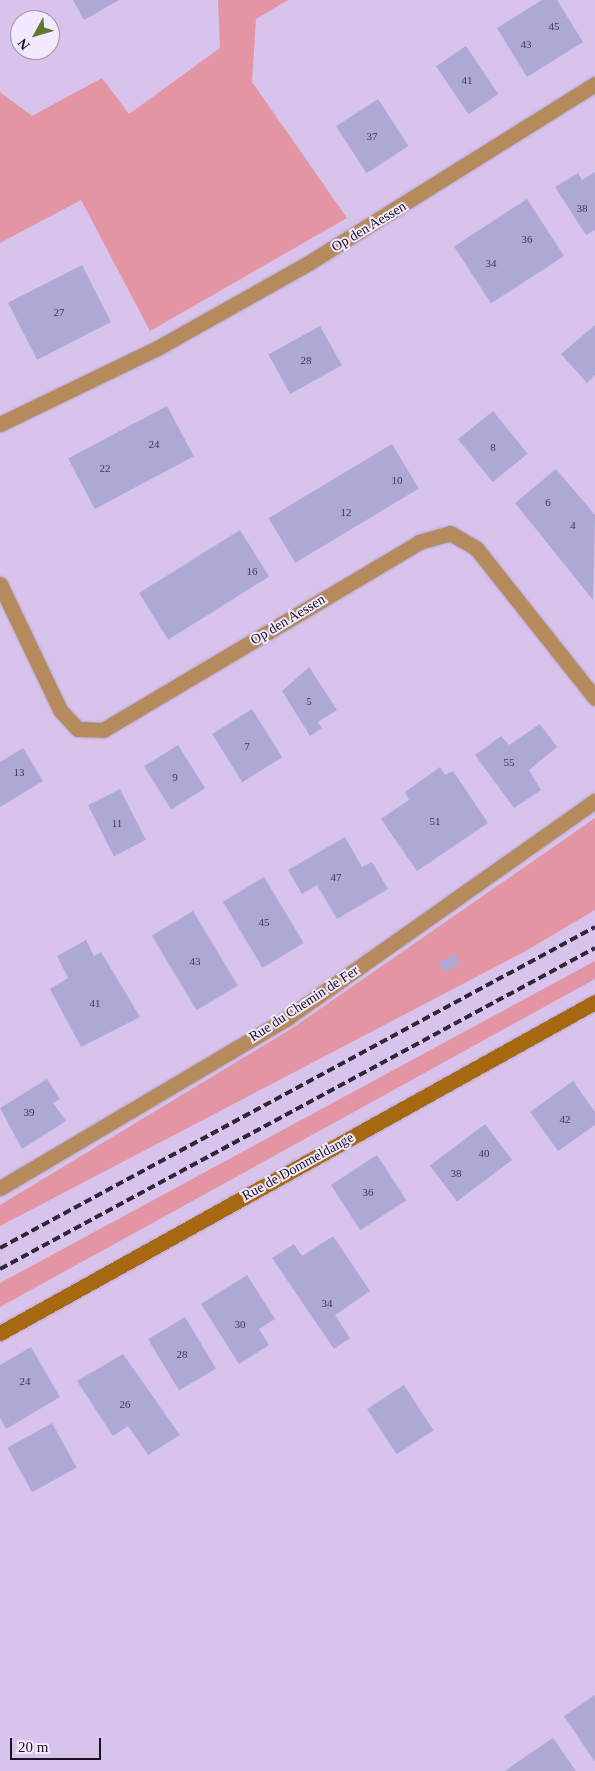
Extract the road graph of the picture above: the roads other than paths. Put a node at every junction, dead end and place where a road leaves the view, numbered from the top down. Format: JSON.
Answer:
{"nodes":[{"id":1,"x":595,"y":84,"type":"edge"},
{"id":2,"x":0,"y":424,"type":"edge"},
{"id":3,"x":0,"y":584,"type":"edge"},
{"id":4,"x":595,"y":698,"type":"edge"},
{"id":5,"x":595,"y":801,"type":"edge"},
{"id":6,"x":595,"y":1002,"type":"edge"},
{"id":7,"x":0,"y":1188,"type":"edge"},
{"id":8,"x":0,"y":1333,"type":"edge"}],
"edges":[{"from":1,"to":2,"type":"street","name":"Op den Aessen"},
{"from":3,"to":4,"type":"street","name":"Op den Aessen"},
{"from":5,"to":7,"type":"street","name":"Rue du Chemin de Fer"},
{"from":6,"to":8,"type":"main road","name":"Rue de Dommeldange"}]}
